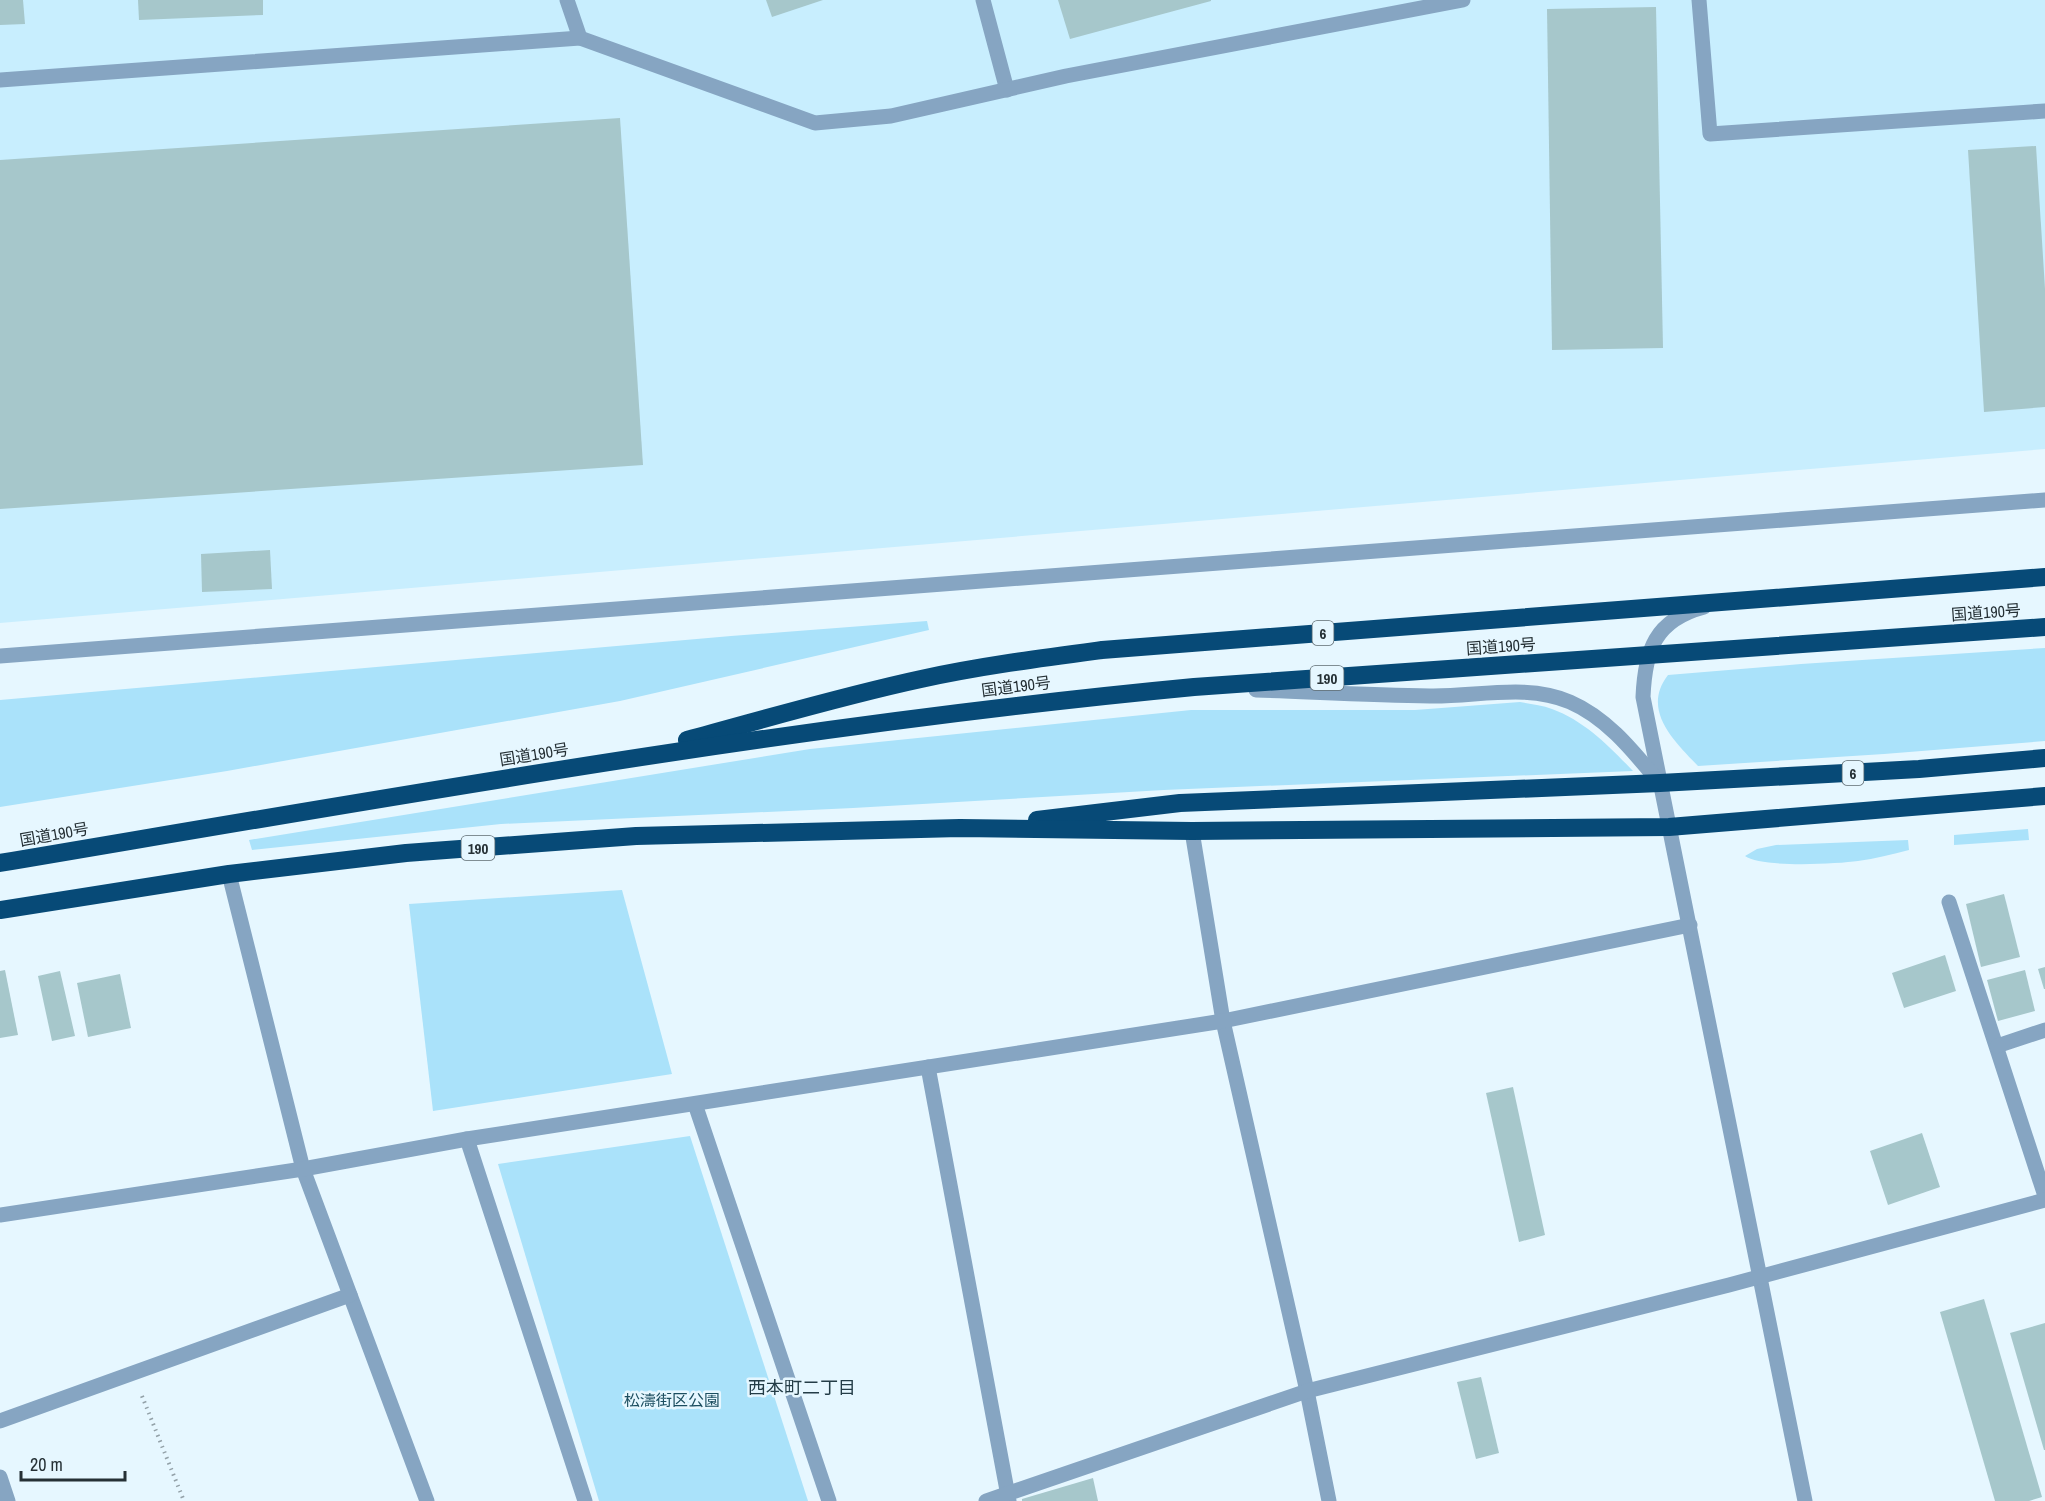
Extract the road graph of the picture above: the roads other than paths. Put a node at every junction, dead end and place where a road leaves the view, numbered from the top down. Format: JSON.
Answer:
{"nodes":[{"id":1,"x":567,"y":0,"type":"edge"},
{"id":2,"x":983,"y":0,"type":"edge"},
{"id":3,"x":1463,"y":0,"type":"edge"},
{"id":4,"x":1699,"y":0,"type":"edge"},
{"id":5,"x":580,"y":38,"type":"junction"},
{"id":6,"x":0,"y":80,"type":"edge"},
{"id":7,"x":1007,"y":90,"type":"junction"},
{"id":8,"x":2045,"y":111,"type":"edge"},
{"id":9,"x":2045,"y":500,"type":"edge"},
{"id":10,"x":2045,"y":577,"type":"edge"},
{"id":11,"x":1719,"y":604,"type":"junction"},
{"id":12,"x":2045,"y":627,"type":"edge"},
{"id":13,"x":1648,"y":655,"type":"junction"},
{"id":14,"x":0,"y":656,"type":"edge"},
{"id":15,"x":1194,"y":687,"type":"junction"},
{"id":16,"x":2045,"y":758,"type":"edge"},
{"id":17,"x":613,"y":760,"type":"junction"},
{"id":18,"x":1660,"y":783,"type":"junction"},
{"id":19,"x":2045,"y":796,"type":"edge"},
{"id":20,"x":1669,"y":827,"type":"junction"},
{"id":21,"x":960,"y":828,"type":"junction"},
{"id":22,"x":1192,"y":831,"type":"junction"},
{"id":23,"x":0,"y":863,"type":"edge"},
{"id":24,"x":229,"y":874,"type":"junction"},
{"id":25,"x":1949,"y":902,"type":"dead end"},
{"id":26,"x":0,"y":910,"type":"edge"},
{"id":27,"x":1690,"y":925,"type":"junction"},
{"id":28,"x":1223,"y":1021,"type":"junction"},
{"id":29,"x":2045,"y":1030,"type":"edge"},
{"id":30,"x":1997,"y":1046,"type":"junction"},
{"id":31,"x":928,"y":1067,"type":"junction"},
{"id":32,"x":695,"y":1104,"type":"junction"},
{"id":33,"x":467,"y":1139,"type":"junction"},
{"id":34,"x":303,"y":1169,"type":"junction"},
{"id":35,"x":2045,"y":1198,"type":"edge"},
{"id":36,"x":0,"y":1215,"type":"edge"},
{"id":37,"x":1761,"y":1277,"type":"junction"},
{"id":38,"x":350,"y":1296,"type":"junction"},
{"id":39,"x":1307,"y":1391,"type":"junction"},
{"id":40,"x":0,"y":1421,"type":"edge"},
{"id":41,"x":0,"y":1477,"type":"edge"},
{"id":42,"x":1009,"y":1497,"type":"edge"},
{"id":43,"x":8,"y":1501,"type":"edge"},
{"id":44,"x":427,"y":1501,"type":"edge"},
{"id":45,"x":585,"y":1501,"type":"edge"},
{"id":46,"x":829,"y":1501,"type":"edge"},
{"id":47,"x":986,"y":1501,"type":"edge"},
{"id":48,"x":1329,"y":1501,"type":"edge"},
{"id":49,"x":1805,"y":1501,"type":"edge"}],
"edges":[{"from":1,"to":5,"type":"street"},
{"from":2,"to":7,"type":"street"},
{"from":3,"to":7,"type":"street"},
{"from":4,"to":8,"type":"street"},
{"from":5,"to":6,"type":"street"},
{"from":5,"to":7,"type":"street"},
{"from":9,"to":14,"type":"street"},
{"from":10,"to":11,"type":"highway","number":"6"},
{"from":11,"to":13,"type":"street"},
{"from":11,"to":17,"type":"highway","number":"6"},
{"from":12,"to":13,"type":"highway","name":"国道190号","number":"190"},
{"from":13,"to":15,"type":"highway","name":"国道190号","number":"190"},
{"from":13,"to":18,"type":"street"},
{"from":15,"to":17,"type":"highway","name":"国道190号","number":"190"},
{"from":15,"to":18,"type":"street"},
{"from":16,"to":18,"type":"highway","number":"6"},
{"from":17,"to":23,"type":"highway","name":"国道190号","number":"190"},
{"from":18,"to":20,"type":"street"},
{"from":18,"to":21,"type":"highway","number":"6"},
{"from":19,"to":20,"type":"highway","number":"190"},
{"from":20,"to":22,"type":"highway","number":"190"},
{"from":20,"to":27,"type":"street"},
{"from":21,"to":22,"type":"highway","number":"190"},
{"from":21,"to":24,"type":"highway","number":"190"},
{"from":22,"to":28,"type":"street"},
{"from":24,"to":26,"type":"highway","number":"190"},
{"from":24,"to":34,"type":"street"},
{"from":25,"to":30,"type":"street"},
{"from":27,"to":28,"type":"street"},
{"from":27,"to":37,"type":"street"},
{"from":28,"to":31,"type":"street"},
{"from":28,"to":39,"type":"street"},
{"from":29,"to":30,"type":"street"},
{"from":30,"to":35,"type":"street"},
{"from":31,"to":32,"type":"street"},
{"from":31,"to":42,"type":"street"},
{"from":32,"to":33,"type":"street"},
{"from":32,"to":46,"type":"street"},
{"from":33,"to":34,"type":"street"},
{"from":33,"to":45,"type":"street"},
{"from":34,"to":36,"type":"street"},
{"from":34,"to":38,"type":"street"},
{"from":35,"to":37,"type":"street"},
{"from":37,"to":39,"type":"street"},
{"from":37,"to":49,"type":"street"},
{"from":38,"to":40,"type":"street"},
{"from":38,"to":44,"type":"street"},
{"from":39,"to":42,"type":"street"},
{"from":39,"to":48,"type":"street"},
{"from":41,"to":43,"type":"street"},
{"from":42,"to":47,"type":"street"}]}
